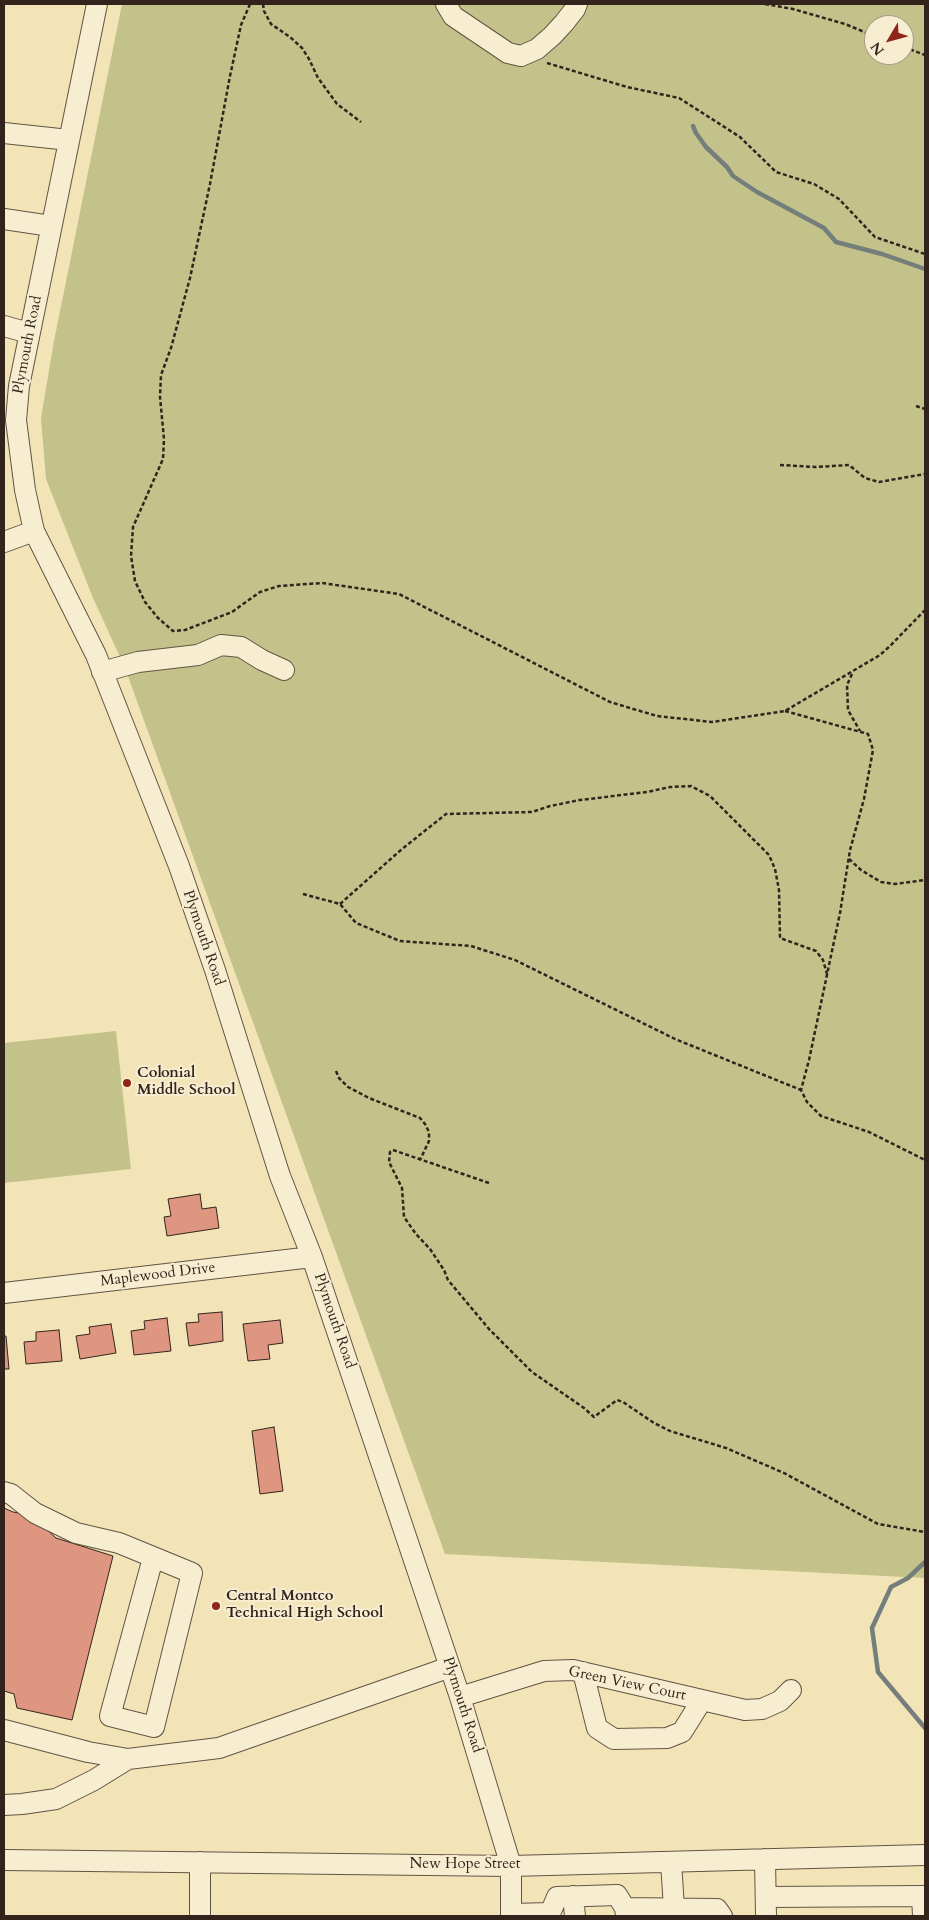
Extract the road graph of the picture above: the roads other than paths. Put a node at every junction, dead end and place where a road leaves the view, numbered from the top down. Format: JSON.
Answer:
{"nodes":[{"id":1,"x":97,"y":4,"type":"edge"},
{"id":2,"x":446,"y":4,"type":"edge"},
{"id":3,"x":577,"y":4,"type":"edge"},
{"id":4,"x":4,"y":133,"type":"edge"},
{"id":5,"x":69,"y":140,"type":"junction"},
{"id":6,"x":4,"y":219,"type":"edge"},
{"id":7,"x":51,"y":226,"type":"junction"},
{"id":8,"x":4,"y":326,"type":"edge"},
{"id":9,"x":30,"y":334,"type":"junction"},
{"id":10,"x":10,"y":407,"type":"edge"},
{"id":11,"x":34,"y":531,"type":"junction"},
{"id":12,"x":4,"y":542,"type":"edge"},
{"id":13,"x":284,"y":670,"type":"dead end"},
{"id":14,"x":102,"y":672,"type":"junction"},
{"id":15,"x":312,"y":1257,"type":"junction"},
{"id":16,"x":4,"y":1293,"type":"edge"},
{"id":17,"x":4,"y":1492,"type":"edge"},
{"id":18,"x":153,"y":1558,"type":"junction"},
{"id":19,"x":450,"y":1667,"type":"junction"},
{"id":20,"x":583,"y":1672,"type":"junction"},
{"id":21,"x":791,"y":1690,"type":"dead end"},
{"id":22,"x":460,"y":1697,"type":"junction"},
{"id":23,"x":702,"y":1700,"type":"junction"},
{"id":24,"x":154,"y":1727,"type":"junction"},
{"id":25,"x":4,"y":1730,"type":"edge"},
{"id":26,"x":166,"y":1754,"type":"junction"},
{"id":27,"x":128,"y":1759,"type":"junction"},
{"id":28,"x":4,"y":1805,"type":"edge"},
{"id":29,"x":925,"y":1855,"type":"edge"},
{"id":30,"x":765,"y":1859,"type":"junction"},
{"id":31,"x":4,"y":1860,"type":"edge"},
{"id":32,"x":200,"y":1862,"type":"junction"},
{"id":33,"x":671,"y":1862,"type":"junction"},
{"id":34,"x":617,"y":1863,"type":"junction"},
{"id":35,"x":560,"y":1864,"type":"junction"},
{"id":36,"x":511,"y":1866,"type":"junction"},
{"id":37,"x":924,"y":1896,"type":"edge"},
{"id":38,"x":568,"y":1897,"type":"junction"},
{"id":39,"x":623,"y":1906,"type":"edge"},
{"id":40,"x":766,"y":1907,"type":"edge"},
{"id":41,"x":674,"y":1908,"type":"junction"},
{"id":42,"x":511,"y":1915,"type":"edge"},
{"id":43,"x":549,"y":1915,"type":"edge"},
{"id":44,"x":200,"y":1916,"type":"edge"},
{"id":45,"x":575,"y":1916,"type":"edge"},
{"id":46,"x":722,"y":1916,"type":"edge"},
{"id":47,"x":923,"y":1916,"type":"edge"}],
"edges":[{"from":1,"to":5,"type":"street","name":"Plymouth Road"},
{"from":2,"to":3,"type":"street"},
{"from":4,"to":5,"type":"street"},
{"from":5,"to":7,"type":"street","name":"Plymouth Road"},
{"from":6,"to":7,"type":"street"},
{"from":7,"to":9,"type":"street","name":"Plymouth Road"},
{"from":8,"to":9,"type":"street"},
{"from":9,"to":10,"type":"street","name":"Plymouth Road"},
{"from":10,"to":11,"type":"street","name":"Plymouth Road"},
{"from":11,"to":12,"type":"street"},
{"from":11,"to":14,"type":"street","name":"Plymouth Road"},
{"from":13,"to":14,"type":"street"},
{"from":14,"to":15,"type":"street","name":"Plymouth Road"},
{"from":15,"to":16,"type":"street","name":"Maplewood Drive"},
{"from":15,"to":19,"type":"street","name":"Plymouth Road"},
{"from":17,"to":18,"type":"street"},
{"from":18,"to":24,"type":"street"},
{"from":18,"to":24,"type":"street"},
{"from":19,"to":22,"type":"street","name":"Plymouth Road"},
{"from":19,"to":26,"type":"street"},
{"from":20,"to":22,"type":"street","name":"Green View Court"},
{"from":20,"to":23,"type":"street","name":"Green View Court"},
{"from":20,"to":23,"type":"street"},
{"from":21,"to":23,"type":"street","name":"Green View Court"},
{"from":22,"to":36,"type":"street","name":"Plymouth Road"},
{"from":24,"to":26,"type":"street"},
{"from":25,"to":27,"type":"street"},
{"from":26,"to":27,"type":"street"},
{"from":27,"to":28,"type":"street"},
{"from":29,"to":30,"type":"street","name":"New Hope Street"},
{"from":30,"to":33,"type":"street","name":"New Hope Street"},
{"from":30,"to":40,"type":"street"},
{"from":31,"to":32,"type":"street","name":"New Hope Street"},
{"from":32,"to":36,"type":"street","name":"New Hope Street"},
{"from":32,"to":44,"type":"street"},
{"from":33,"to":34,"type":"street","name":"New Hope Street"},
{"from":33,"to":41,"type":"street"},
{"from":34,"to":35,"type":"street","name":"New Hope Street"},
{"from":34,"to":39,"type":"street"},
{"from":35,"to":36,"type":"street","name":"New Hope Street"},
{"from":35,"to":38,"type":"street"},
{"from":36,"to":42,"type":"street","name":"Plymouth Road"},
{"from":37,"to":40,"type":"street"},
{"from":37,"to":47,"type":"street"},
{"from":38,"to":39,"type":"street"},
{"from":38,"to":43,"type":"street"},
{"from":38,"to":45,"type":"street"},
{"from":39,"to":41,"type":"street"},
{"from":41,"to":46,"type":"street"},
{"from":42,"to":43,"type":"street"}]}
